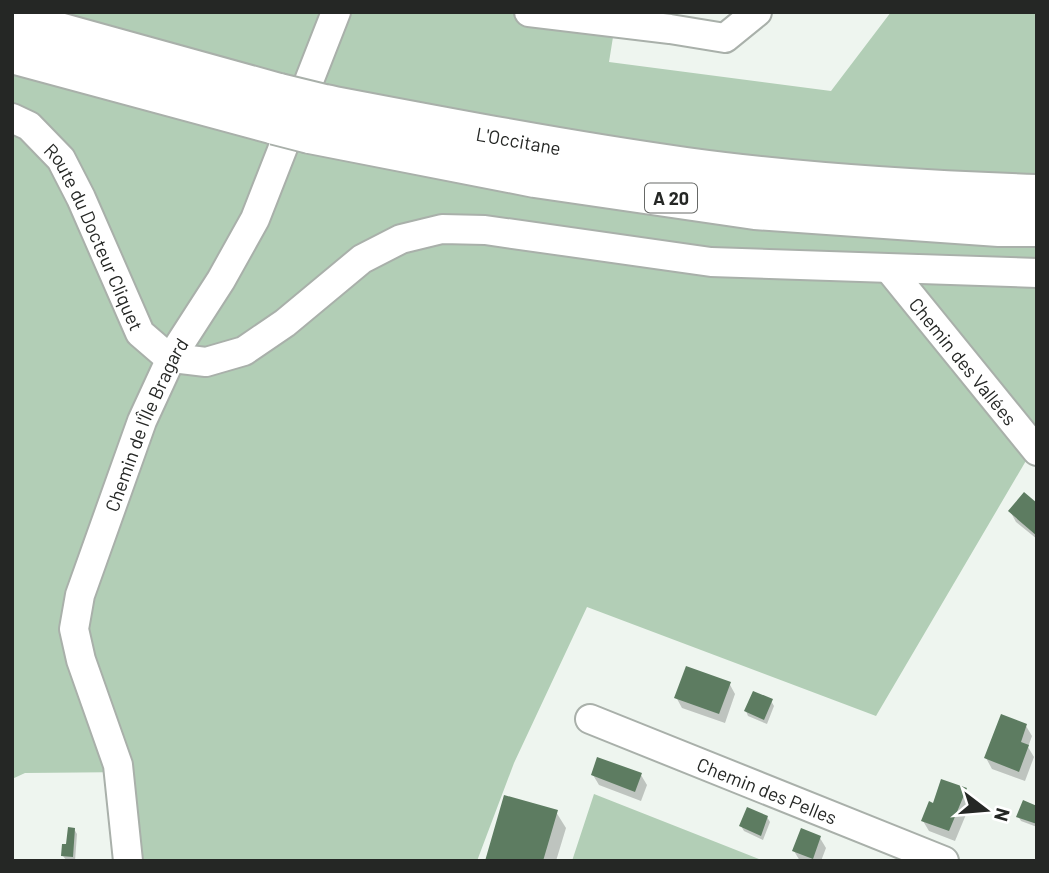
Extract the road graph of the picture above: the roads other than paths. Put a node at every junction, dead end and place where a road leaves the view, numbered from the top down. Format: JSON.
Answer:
{"nodes":[{"id":1,"x":336,"y":12,"type":"edge"},
{"id":2,"x":529,"y":12,"type":"edge"},
{"id":3,"x":757,"y":12,"type":"edge"},
{"id":4,"x":12,"y":19,"type":"edge"},
{"id":5,"x":675,"y":21,"type":"edge"},
{"id":6,"x":12,"y":54,"type":"edge"},
{"id":7,"x":297,"y":114,"type":"junction"},
{"id":8,"x":12,"y":118,"type":"edge"},
{"id":9,"x":1037,"y":194,"type":"edge"},
{"id":10,"x":1037,"y":227,"type":"edge"},
{"id":11,"x":890,"y":270,"type":"junction"},
{"id":12,"x":1037,"y":273,"type":"edge"},
{"id":13,"x":172,"y":356,"type":"junction"},
{"id":14,"x":1037,"y":452,"type":"edge"},
{"id":15,"x":590,"y":719,"type":"dead end"},
{"id":16,"x":128,"y":861,"type":"edge"},
{"id":17,"x":944,"y":861,"type":"edge"}],
"edges":[{"from":1,"to":13,"type":"street","name":"Chemin de l'Île Bragard"},
{"from":2,"to":5,"type":"street"},
{"from":3,"to":5,"type":"street"},
{"from":4,"to":7,"type":"highway","name":"L'Occitane","number":"A 20"},
{"from":6,"to":7,"type":"highway","name":"L'Occitane","number":"A 20"},
{"from":7,"to":9,"type":"highway","name":"L'Occitane","number":"A 20"},
{"from":7,"to":10,"type":"highway","name":"L'Occitane","number":"A 20"},
{"from":8,"to":13,"type":"street","name":"Route du Docteur Cliquet"},
{"from":11,"to":12,"type":"street"},
{"from":11,"to":13,"type":"street"},
{"from":11,"to":14,"type":"street","name":"Chemin des Vallées"},
{"from":13,"to":16,"type":"street","name":"Chemin de l'Île Bragard"},
{"from":15,"to":17,"type":"street","name":"Chemin des Pelles"}]}
